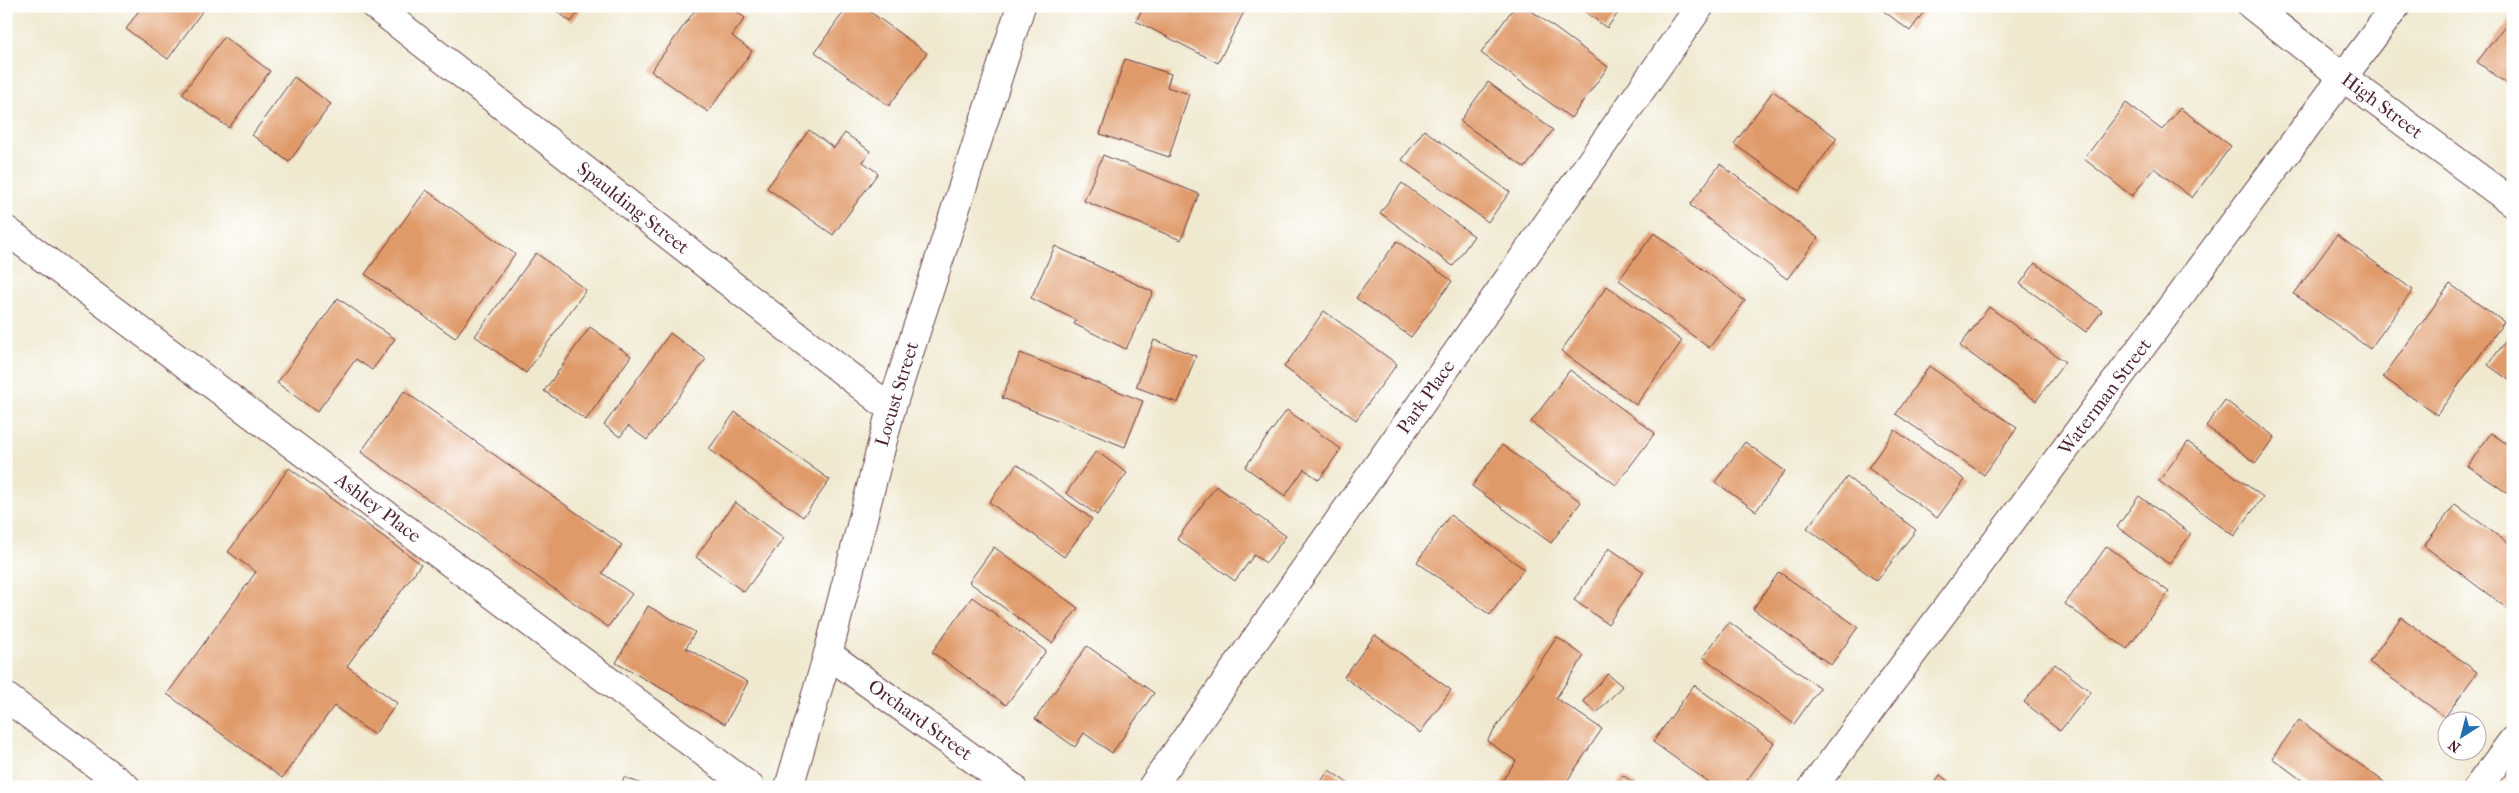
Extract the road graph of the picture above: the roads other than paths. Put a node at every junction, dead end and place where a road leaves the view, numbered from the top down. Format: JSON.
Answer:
{"nodes":[{"id":1,"x":375,"y":6,"type":"edge"},
{"id":2,"x":1021,"y":6,"type":"edge"},
{"id":3,"x":1700,"y":6,"type":"edge"},
{"id":4,"x":2252,"y":6,"type":"edge"},
{"id":5,"x":2396,"y":6,"type":"edge"},
{"id":6,"x":2344,"y":78,"type":"junction"},
{"id":7,"x":2513,"y":203,"type":"edge"},
{"id":8,"x":6,"y":230,"type":"edge"},
{"id":9,"x":891,"y":409,"type":"junction"},
{"id":10,"x":828,"y":654,"type":"junction"},
{"id":11,"x":6,"y":697,"type":"edge"},
{"id":12,"x":2513,"y":740,"type":"edge"},
{"id":13,"x":126,"y":787,"type":"edge"},
{"id":14,"x":750,"y":787,"type":"edge"},
{"id":15,"x":789,"y":787,"type":"edge"},
{"id":16,"x":1012,"y":787,"type":"edge"},
{"id":17,"x":1152,"y":787,"type":"edge"},
{"id":18,"x":1813,"y":787,"type":"edge"},
{"id":19,"x":2478,"y":787,"type":"edge"}],
"edges":[{"from":1,"to":9,"type":"street","name":"Spaulding Street"},
{"from":2,"to":9,"type":"street","name":"Locust Street"},
{"from":3,"to":17,"type":"street","name":"Park Place"},
{"from":4,"to":6,"type":"street","name":"High Street"},
{"from":5,"to":6,"type":"street","name":"Waterman Street"},
{"from":6,"to":7,"type":"street","name":"High Street"},
{"from":6,"to":18,"type":"street","name":"Waterman Street"},
{"from":8,"to":14,"type":"street","name":"Ashley Place"},
{"from":9,"to":10,"type":"street","name":"Locust Street"},
{"from":10,"to":15,"type":"street","name":"Locust Street"},
{"from":10,"to":16,"type":"street","name":"Orchard Street"},
{"from":11,"to":13,"type":"street"},
{"from":12,"to":19,"type":"street"}]}
